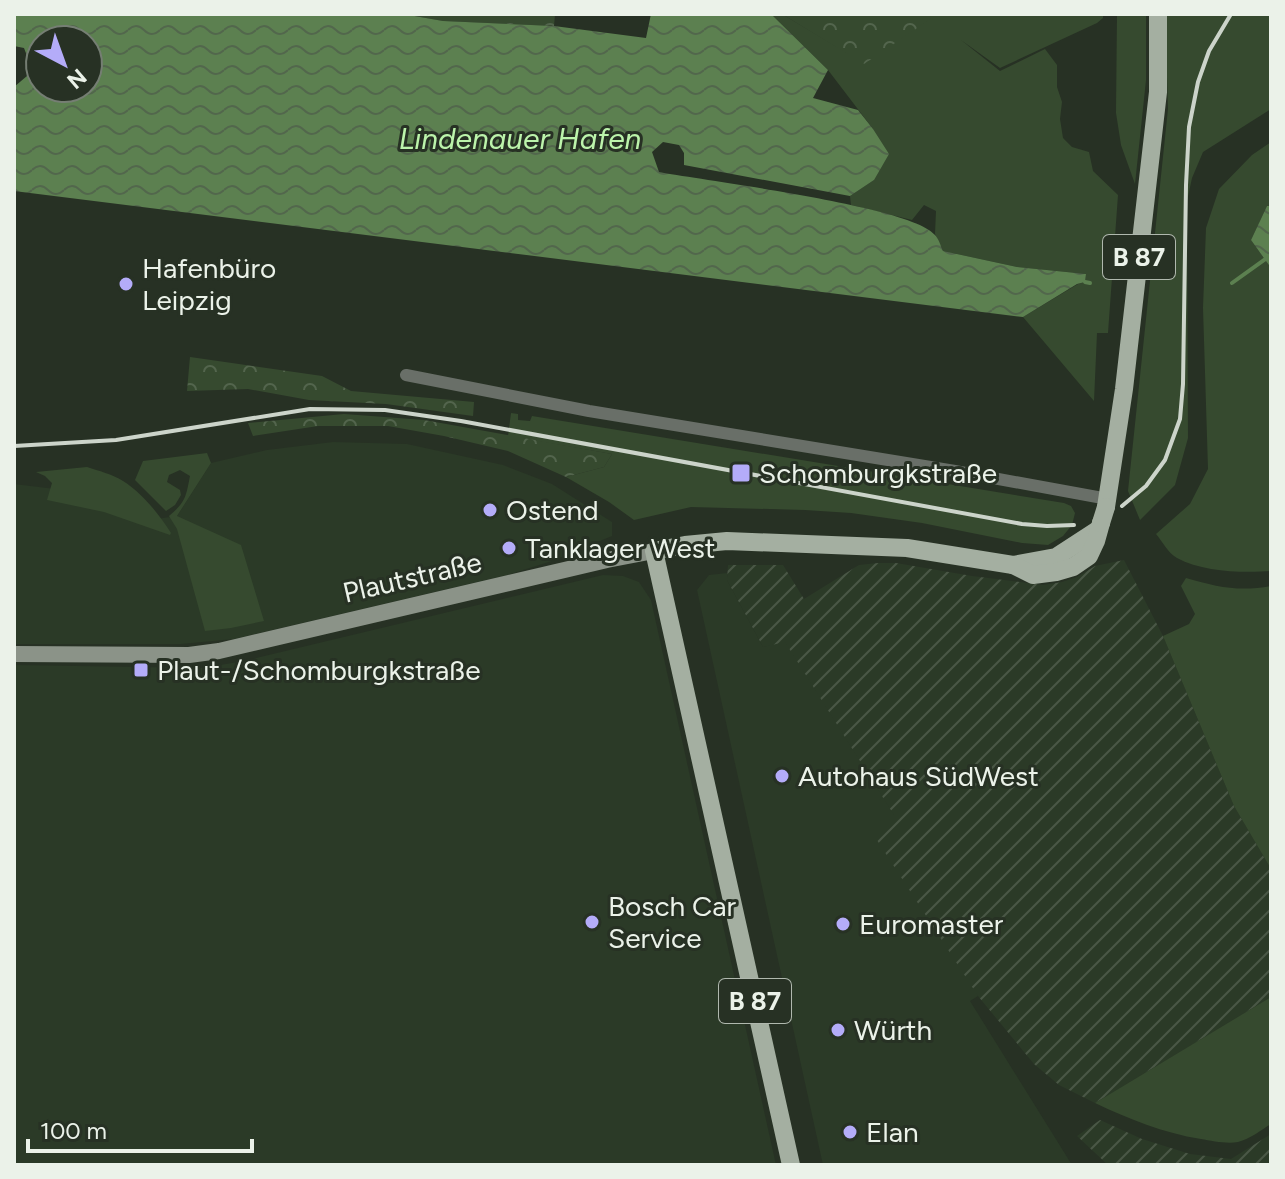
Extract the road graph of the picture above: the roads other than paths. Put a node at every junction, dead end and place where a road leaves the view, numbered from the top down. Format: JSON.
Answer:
{"nodes":[{"id":1,"x":1158,"y":14,"type":"edge"},
{"id":2,"x":406,"y":375,"type":"dead end"},
{"id":3,"x":1104,"y":514,"type":"junction"},
{"id":4,"x":654,"y":551,"type":"junction"},
{"id":5,"x":14,"y":654,"type":"edge"},
{"id":6,"x":791,"y":1165,"type":"edge"}],
"edges":[{"from":1,"to":3,"type":"main road","number":"B 87"},
{"from":2,"to":3,"type":"street"},
{"from":3,"to":4,"type":"main road","name":"Plautstraße","number":"B 87"},
{"from":4,"to":5,"type":"main road","name":"Plautstraße"},
{"from":4,"to":6,"type":"main road","number":"B 87"}]}
